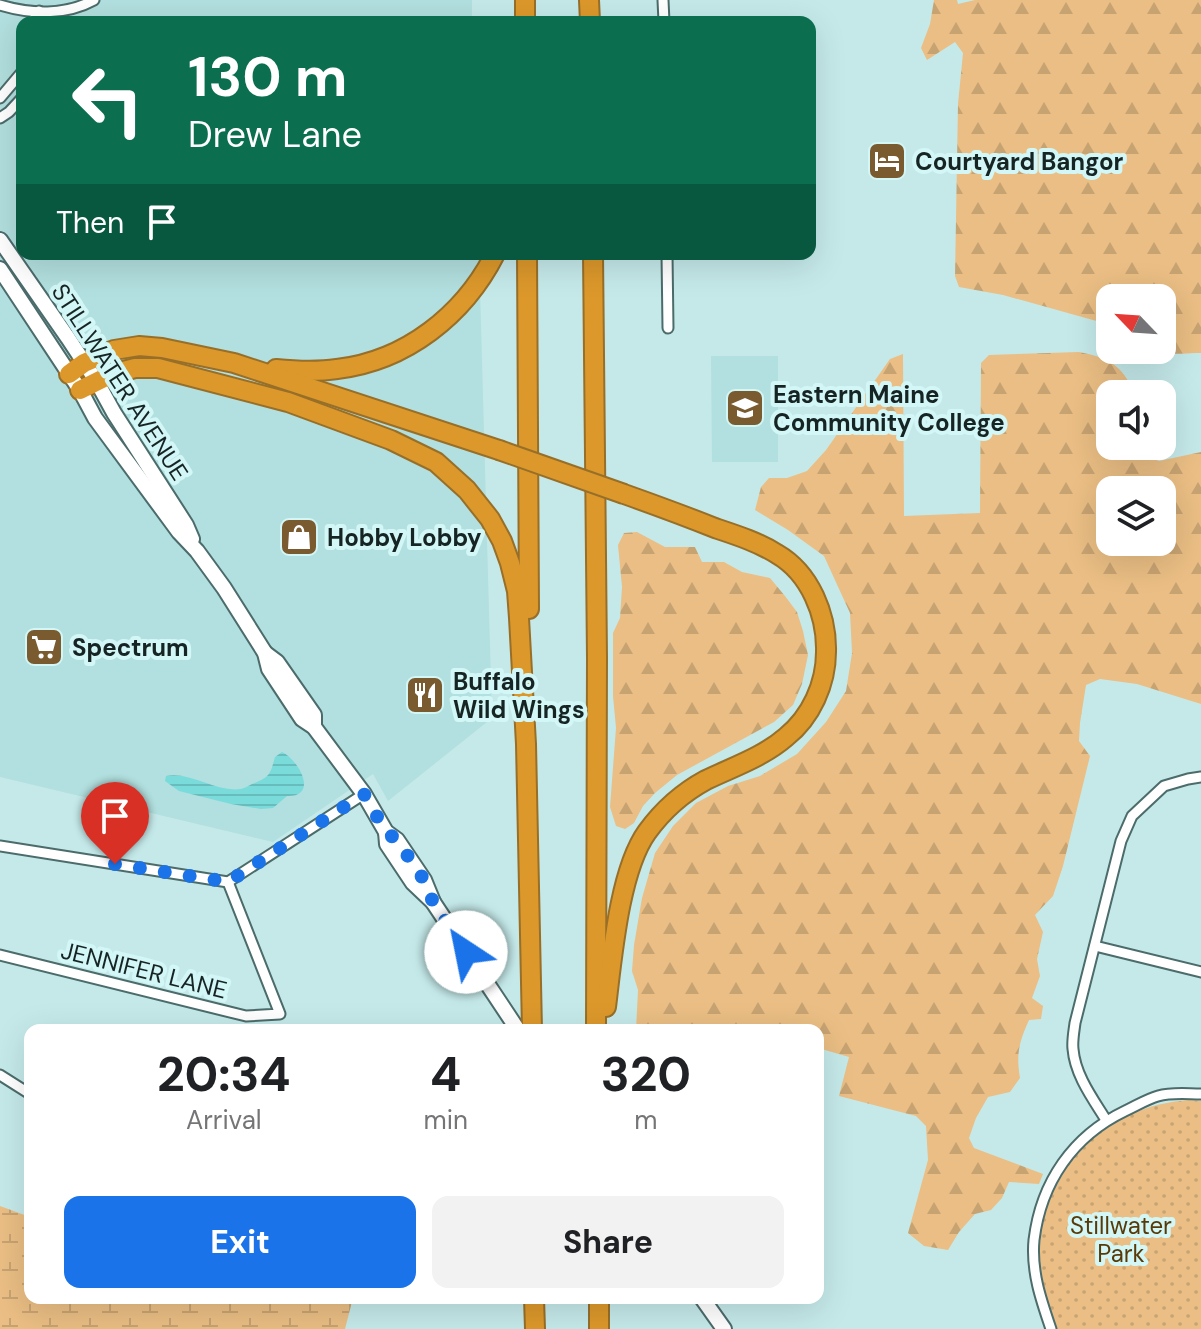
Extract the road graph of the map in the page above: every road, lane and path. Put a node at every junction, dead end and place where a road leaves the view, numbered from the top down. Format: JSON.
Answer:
{"nodes":[{"id":1,"x":94,"y":0,"type":"edge"},
{"id":2,"x":0,"y":5,"type":"edge"},
{"id":3,"x":39,"y":11,"type":"junction"},
{"id":4,"x":36,"y":16,"type":"edge"},
{"id":5,"x":43,"y":16,"type":"edge"},
{"id":6,"x":16,"y":79,"type":"edge"},
{"id":7,"x":0,"y":98,"type":"edge"},
{"id":8,"x":16,"y":103,"type":"edge"},
{"id":9,"x":0,"y":118,"type":"edge"},
{"id":10,"x":0,"y":240,"type":"edge"},
{"id":11,"x":491,"y":260,"type":"edge"},
{"id":12,"x":527,"y":260,"type":"edge"},
{"id":13,"x":593,"y":260,"type":"edge"},
{"id":14,"x":667,"y":260,"type":"edge"},
{"id":15,"x":0,"y":269,"type":"edge"},
{"id":16,"x":668,"y":328,"type":"dead end"},
{"id":17,"x":234,"y":363,"type":"junction"},
{"id":18,"x":77,"y":369,"type":"junction"},
{"id":19,"x":88,"y":386,"type":"junction"},
{"id":20,"x":526,"y":744,"type":"junction"},
{"id":21,"x":1201,"y":777,"type":"edge"},
{"id":22,"x":364,"y":794,"type":"junction"},
{"id":23,"x":1,"y":849,"type":"edge"},
{"id":24,"x":228,"y":882,"type":"junction"},
{"id":25,"x":1095,"y":946,"type":"junction"},
{"id":26,"x":0,"y":955,"type":"edge"},
{"id":27,"x":1201,"y":972,"type":"edge"},
{"id":28,"x":514,"y":1024,"type":"edge"},
{"id":29,"x":532,"y":1024,"type":"edge"},
{"id":30,"x":596,"y":1024,"type":"edge"},
{"id":31,"x":604,"y":1024,"type":"edge"},
{"id":32,"x":0,"y":1075,"type":"edge"},
{"id":33,"x":24,"y":1090,"type":"edge"},
{"id":34,"x":1201,"y":1094,"type":"edge"},
{"id":35,"x":1106,"y":1120,"type":"junction"},
{"id":36,"x":534,"y":1304,"type":"edge"},
{"id":37,"x":599,"y":1304,"type":"edge"},
{"id":38,"x":706,"y":1304,"type":"edge"},
{"id":39,"x":535,"y":1329,"type":"edge"},
{"id":40,"x":599,"y":1329,"type":"edge"},
{"id":41,"x":724,"y":1329,"type":"edge"},
{"id":42,"x":1051,"y":1329,"type":"edge"}],
"edges":[{"from":1,"to":3,"type":"street"},
{"from":2,"to":3,"type":"street"},
{"from":3,"to":4,"type":"street"},
{"from":3,"to":5,"type":"street"},
{"from":6,"to":7,"type":"street"},
{"from":8,"to":9,"type":"street"},
{"from":10,"to":18,"type":"main road","name":"STILLWATER AVENUE"},
{"from":11,"to":17,"type":"highway"},
{"from":12,"to":20,"type":"highway"},
{"from":13,"to":30,"type":"highway"},
{"from":14,"to":16,"type":"street"},
{"from":15,"to":18,"type":"main road","name":"STILLWATER AVENUE"},
{"from":17,"to":18,"type":"highway"},
{"from":17,"to":31,"type":"highway","bridge":true},
{"from":18,"to":19,"type":"main road","name":"STILLWATER AVENUE"},
{"from":19,"to":20,"type":"highway"},
{"from":19,"to":22,"type":"main road","name":"STILLWATER AVENUE"},
{"from":20,"to":29,"type":"highway"},
{"from":21,"to":25,"type":"street"},
{"from":22,"to":24,"type":"street"},
{"from":22,"to":28,"type":"main road","name":"STILLWATER AVENUE"},
{"from":23,"to":24,"type":"street"},
{"from":24,"to":26,"type":"street","name":"JENNIFER LANE"},
{"from":25,"to":27,"type":"street"},
{"from":25,"to":35,"type":"street"},
{"from":32,"to":33,"type":"street"},
{"from":34,"to":35,"type":"street"},
{"from":35,"to":42,"type":"street"},
{"from":36,"to":39,"type":"highway"},
{"from":37,"to":40,"type":"highway"},
{"from":38,"to":41,"type":"main road"}]}
